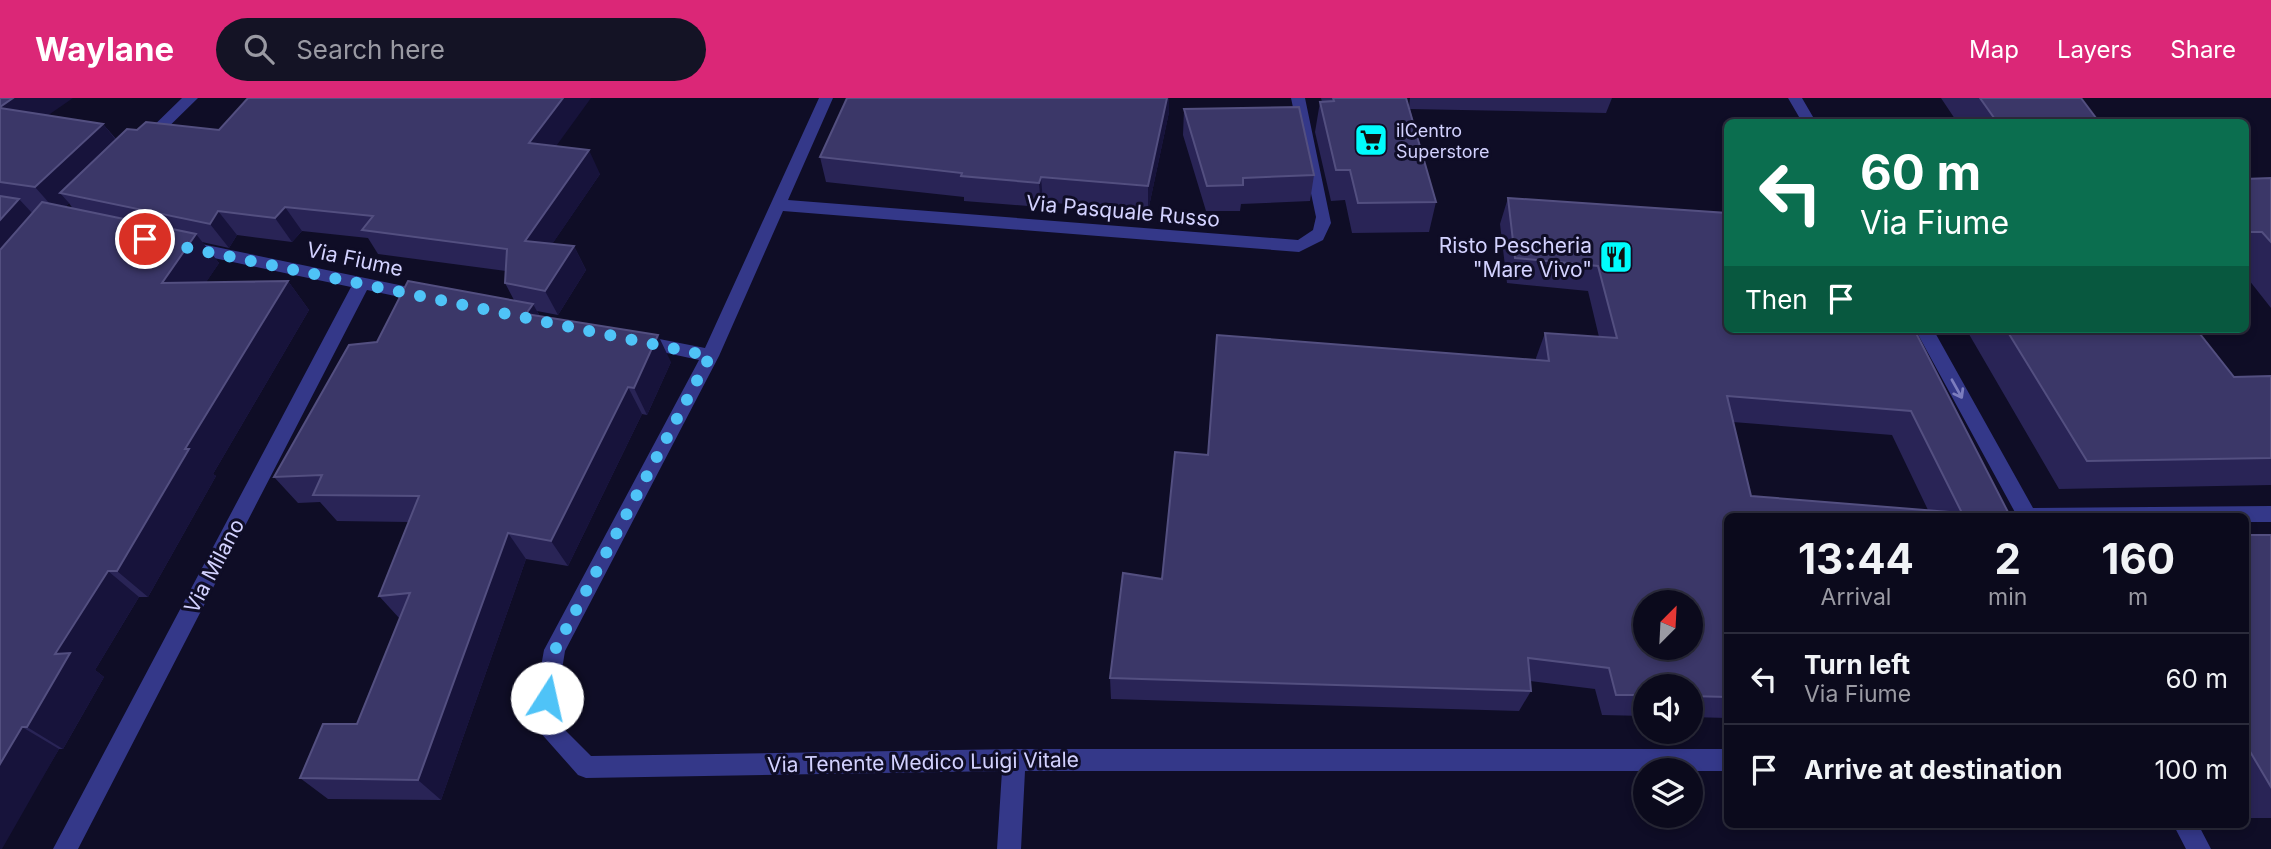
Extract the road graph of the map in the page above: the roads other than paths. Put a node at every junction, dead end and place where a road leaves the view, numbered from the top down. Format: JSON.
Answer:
{"nodes":[{"id":1,"x":191,"y":98,"type":"edge"},
{"id":2,"x":826,"y":98,"type":"edge"},
{"id":3,"x":1298,"y":98,"type":"edge"},
{"id":4,"x":1795,"y":98,"type":"edge"},
{"id":5,"x":1807,"y":119,"type":"edge"},
{"id":6,"x":132,"y":155,"type":"edge"},
{"id":7,"x":780,"y":205,"type":"junction"},
{"id":8,"x":172,"y":244,"type":"edge"},
{"id":9,"x":362,"y":284,"type":"junction"},
{"id":10,"x":443,"y":300,"type":"edge"},
{"id":11,"x":1926,"y":333,"type":"edge"},
{"id":12,"x":617,"y":337,"type":"edge"},
{"id":13,"x":710,"y":356,"type":"junction"},
{"id":14,"x":2025,"y":513,"type":"edge"},
{"id":15,"x":2249,"y":513,"type":"edge"},
{"id":16,"x":2271,"y":513,"type":"edge"},
{"id":17,"x":1014,"y":760,"type":"junction"},
{"id":18,"x":1724,"y":760,"type":"edge"},
{"id":19,"x":2187,"y":828,"type":"edge"},
{"id":20,"x":65,"y":849,"type":"edge"},
{"id":21,"x":1009,"y":849,"type":"edge"},
{"id":22,"x":2199,"y":849,"type":"edge"}],
"edges":[{"from":1,"to":6,"type":"street"},
{"from":2,"to":7,"type":"street"},
{"from":3,"to":7,"type":"street","name":"Via Pasquale Russo"},
{"from":4,"to":5,"type":"street"},
{"from":7,"to":13,"type":"street"},
{"from":8,"to":9,"type":"street","name":"Via Fiume"},
{"from":9,"to":10,"type":"street","name":"Via Fiume"},
{"from":9,"to":20,"type":"street","name":"Via Milano"},
{"from":11,"to":14,"type":"street","one_way":true},
{"from":12,"to":13,"type":"street"},
{"from":13,"to":17,"type":"street","name":"Via Tenente Medico Luigi Vitale"},
{"from":15,"to":16,"type":"street"},
{"from":17,"to":18,"type":"street","name":"Via Tenente Medico Luigi Vitale"},
{"from":17,"to":21,"type":"street"},
{"from":19,"to":22,"type":"street"}]}
